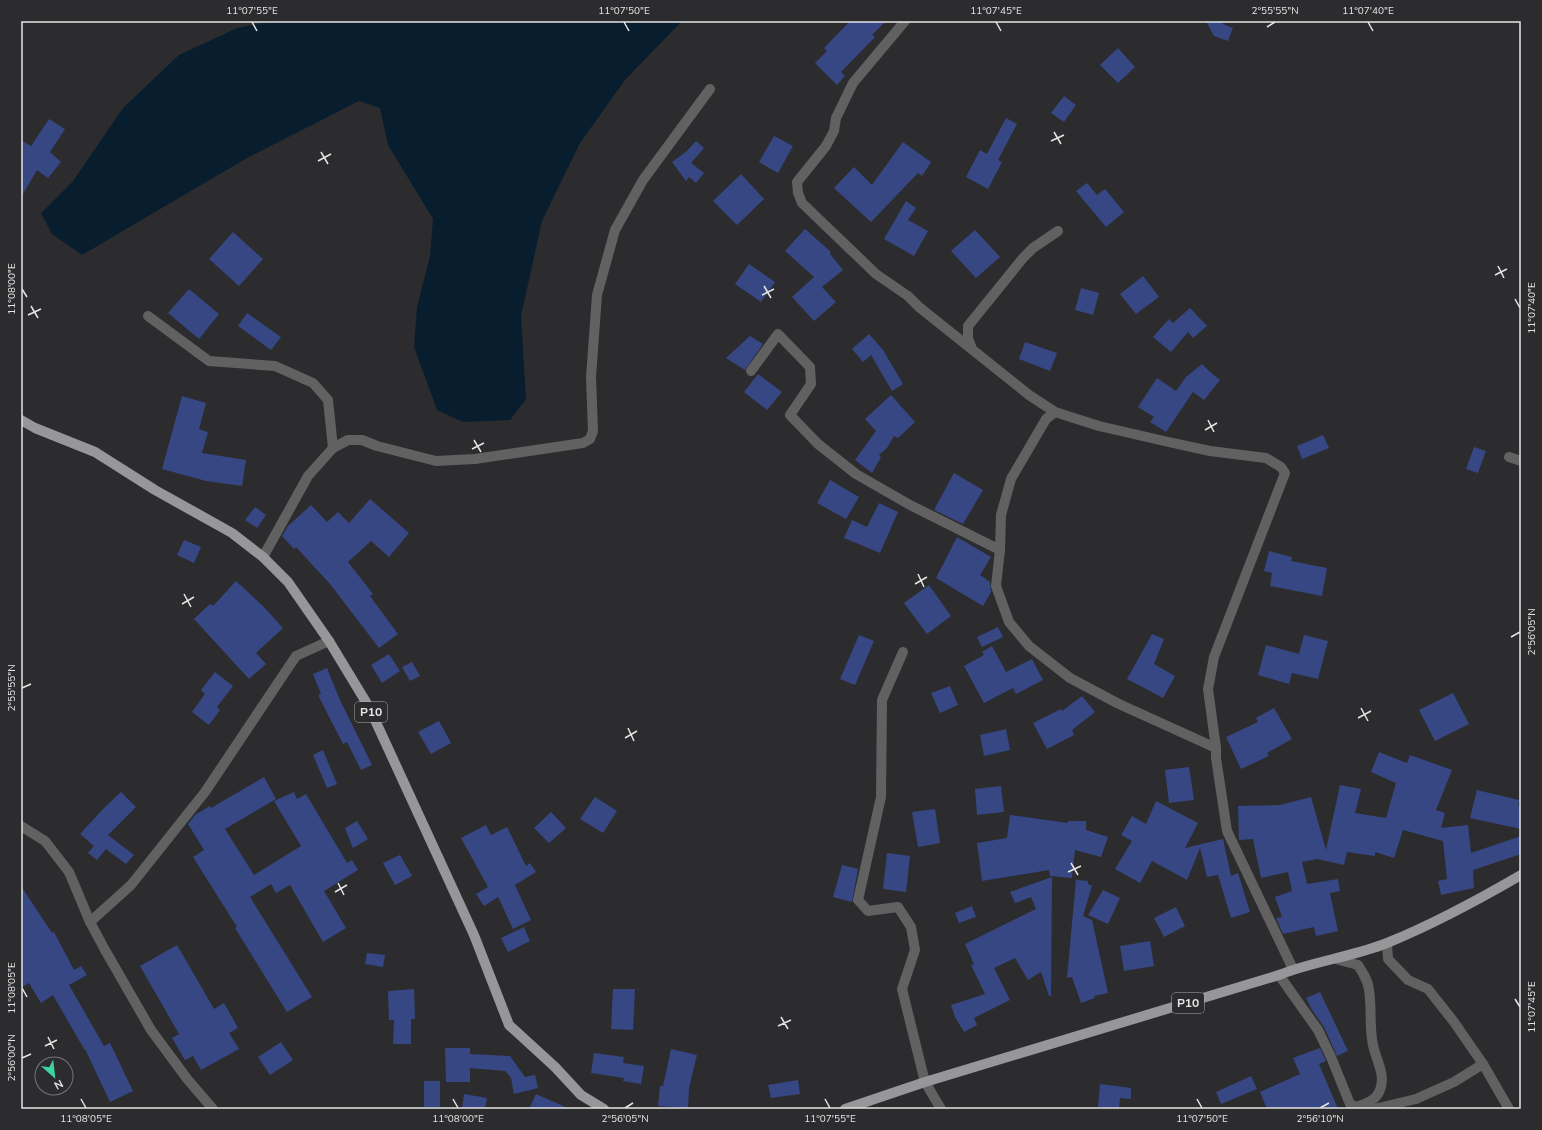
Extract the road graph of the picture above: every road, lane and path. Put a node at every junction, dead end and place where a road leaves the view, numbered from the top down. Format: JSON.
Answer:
{"nodes":[{"id":1,"x":905,"y":21,"type":"edge"},
{"id":2,"x":710,"y":89,"type":"dead end"},
{"id":3,"x":1058,"y":231,"type":"dead end"},
{"id":4,"x":148,"y":316,"type":"dead end"},
{"id":5,"x":972,"y":349,"type":"junction"},
{"id":6,"x":751,"y":371,"type":"dead end"},
{"id":7,"x":1055,"y":412,"type":"junction"},
{"id":8,"x":21,"y":420,"type":"edge"},
{"id":9,"x":333,"y":448,"type":"junction"},
{"id":10,"x":1509,"y":457,"type":"dead end"},
{"id":11,"x":1521,"y":461,"type":"edge"},
{"id":12,"x":1000,"y":550,"type":"junction"},
{"id":13,"x":263,"y":557,"type":"junction"},
{"id":14,"x":329,"y":641,"type":"junction"},
{"id":15,"x":903,"y":652,"type":"dead end"},
{"id":16,"x":1216,"y":748,"type":"junction"},
{"id":17,"x":21,"y":826,"type":"edge"},
{"id":18,"x":1521,"y":875,"type":"edge"},
{"id":19,"x":90,"y":922,"type":"junction"},
{"id":20,"x":1387,"y":944,"type":"junction"},
{"id":21,"x":1336,"y":959,"type":"junction"},
{"id":22,"x":1293,"y":969,"type":"junction"},
{"id":23,"x":1279,"y":975,"type":"junction"},
{"id":24,"x":1483,"y":1064,"type":"junction"},
{"id":25,"x":925,"y":1082,"type":"junction"},
{"id":26,"x":213,"y":1109,"type":"edge"},
{"id":27,"x":604,"y":1109,"type":"edge"},
{"id":28,"x":845,"y":1109,"type":"edge"},
{"id":29,"x":941,"y":1109,"type":"edge"},
{"id":30,"x":1374,"y":1109,"type":"edge"},
{"id":31,"x":1509,"y":1109,"type":"edge"}],
"edges":[{"from":1,"to":5,"type":"street"},
{"from":2,"to":9,"type":"street"},
{"from":3,"to":5,"type":"street"},
{"from":4,"to":9,"type":"street"},
{"from":5,"to":7,"type":"street"},
{"from":6,"to":12,"type":"street"},
{"from":7,"to":12,"type":"street"},
{"from":7,"to":16,"type":"street"},
{"from":8,"to":13,"type":"main road","number":"P10"},
{"from":9,"to":13,"type":"street"},
{"from":10,"to":11,"type":"street"},
{"from":12,"to":16,"type":"street"},
{"from":13,"to":14,"type":"main road","number":"P10"},
{"from":14,"to":19,"type":"street"},
{"from":14,"to":27,"type":"main road","number":"P10"},
{"from":15,"to":25,"type":"street"},
{"from":16,"to":22,"type":"street"},
{"from":17,"to":19,"type":"street"},
{"from":18,"to":20,"type":"main road","number":"P10"},
{"from":19,"to":26,"type":"street"},
{"from":20,"to":21,"type":"main road","number":"P10"},
{"from":20,"to":24,"type":"street"},
{"from":21,"to":22,"type":"main road","number":"P10"},
{"from":21,"to":23,"type":"street"},
{"from":22,"to":23,"type":"main road","number":"P10"},
{"from":23,"to":25,"type":"main road","number":"P10"},
{"from":24,"to":30,"type":"street"},
{"from":24,"to":31,"type":"street"},
{"from":25,"to":28,"type":"main road","number":"P10"},
{"from":25,"to":29,"type":"street"}]}
